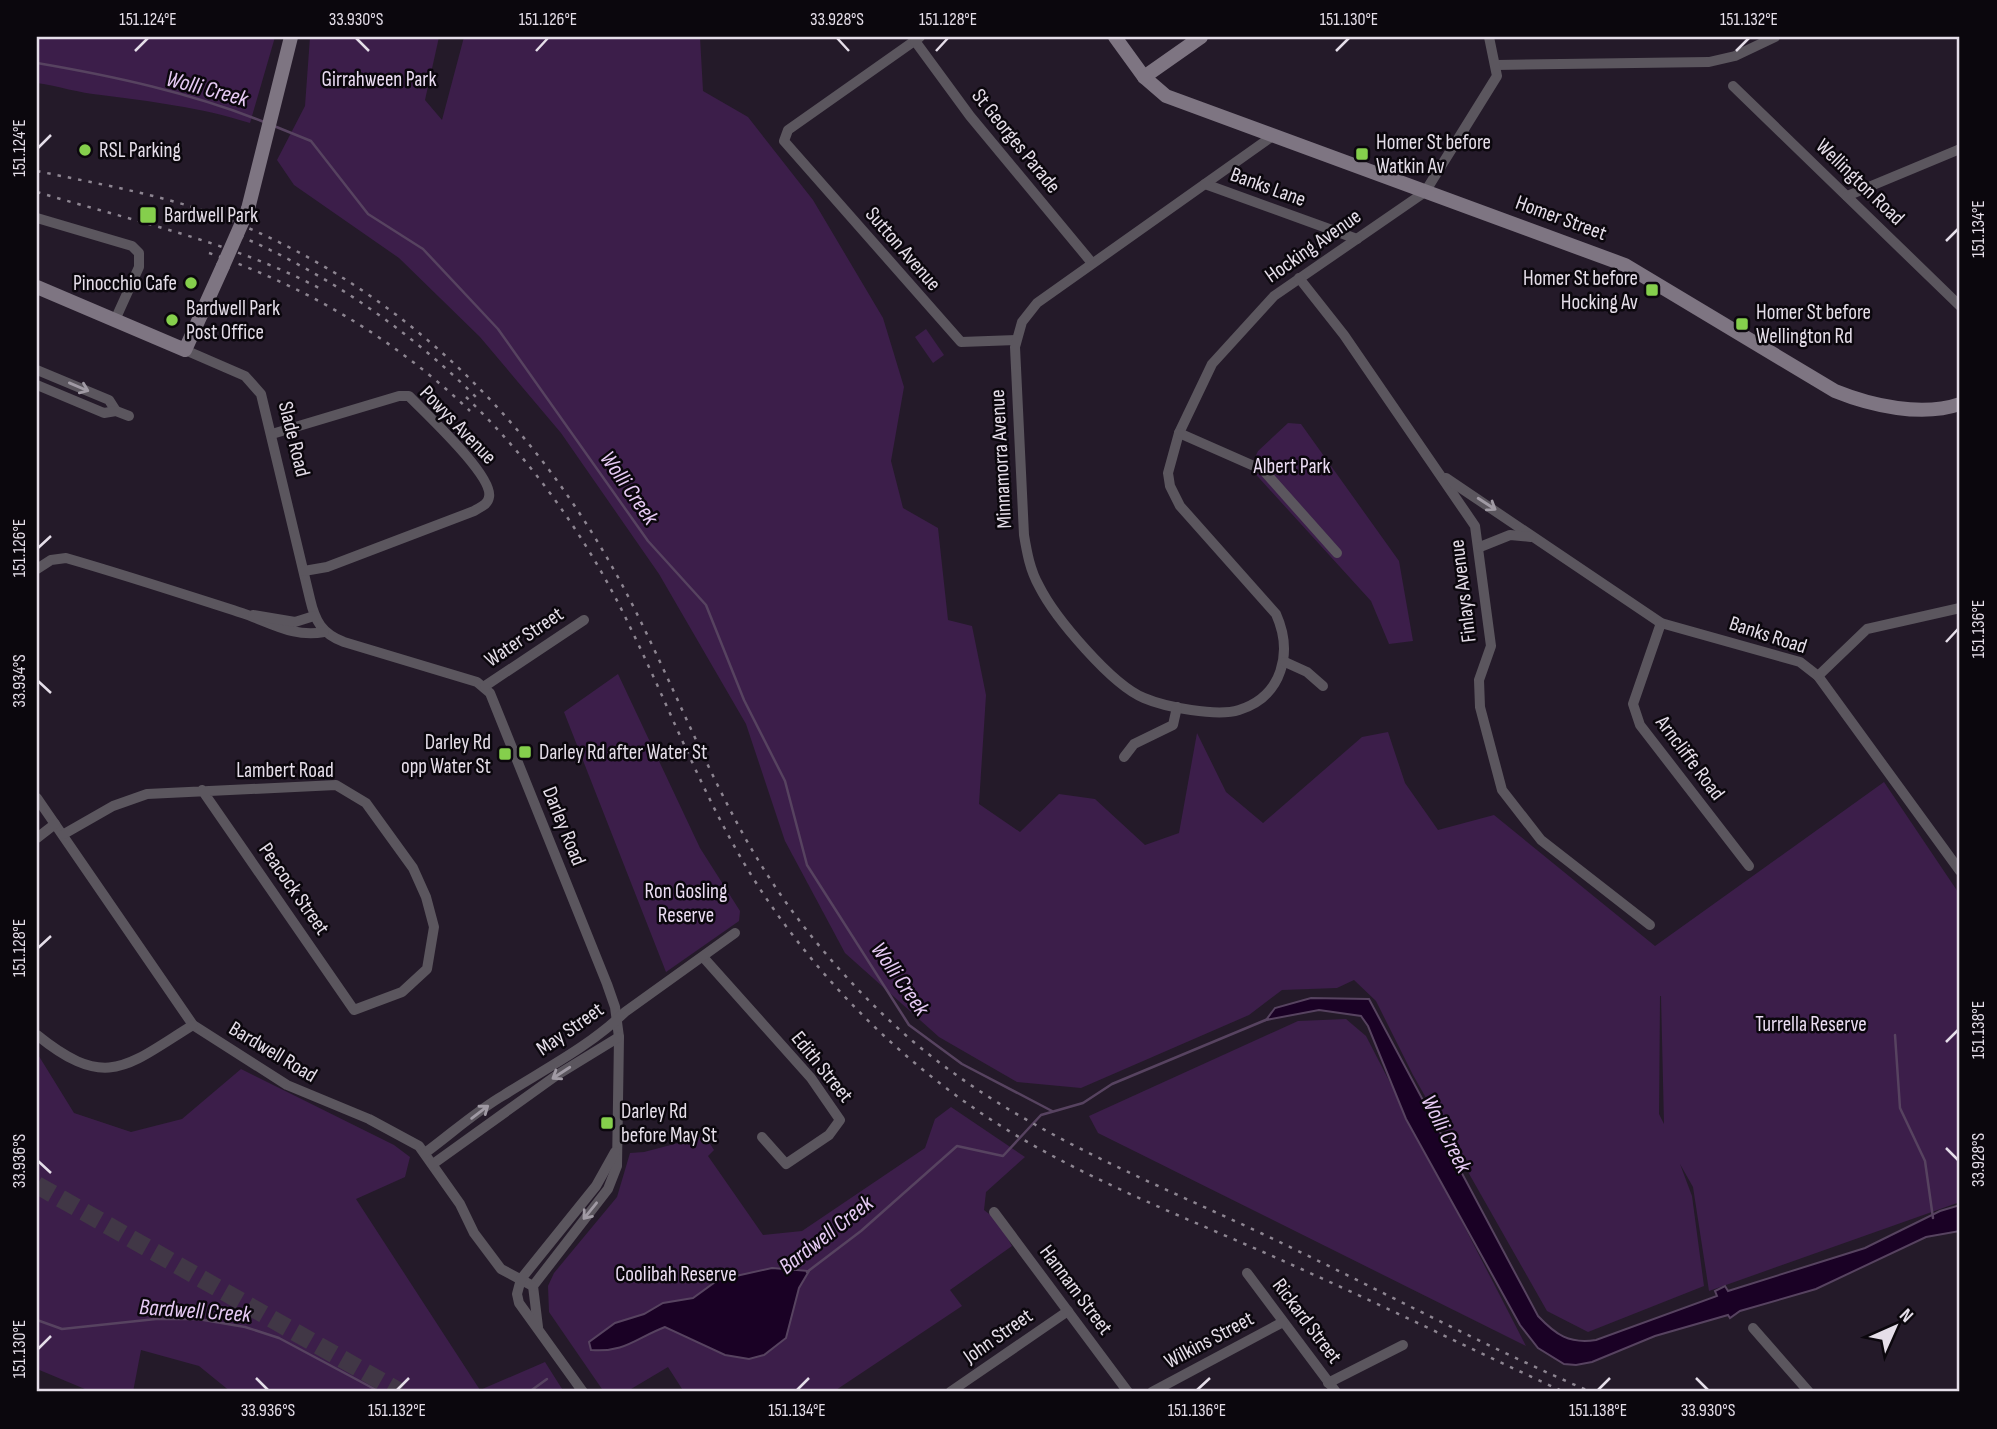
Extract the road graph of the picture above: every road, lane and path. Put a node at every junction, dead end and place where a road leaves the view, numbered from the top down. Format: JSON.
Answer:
{"nodes":[{"id":1,"x":1115,"y":37,"type":"edge"},
{"id":2,"x":1201,"y":37,"type":"edge"},
{"id":3,"x":1489,"y":37,"type":"edge"},
{"id":4,"x":1775,"y":37,"type":"edge"},
{"id":5,"x":291,"y":39,"type":"edge"},
{"id":6,"x":917,"y":39,"type":"edge"},
{"id":7,"x":1497,"y":65,"type":"junction"},
{"id":8,"x":1144,"y":77,"type":"junction"},
{"id":9,"x":1733,"y":86,"type":"dead end"},
{"id":10,"x":1274,"y":135,"type":"junction"},
{"id":11,"x":1960,"y":149,"type":"edge"},
{"id":12,"x":1205,"y":184,"type":"junction"},
{"id":13,"x":1425,"y":191,"type":"junction"},
{"id":14,"x":1847,"y":196,"type":"junction"},
{"id":15,"x":37,"y":218,"type":"edge"},
{"id":16,"x":1357,"y":239,"type":"junction"},
{"id":17,"x":1091,"y":263,"type":"junction"},
{"id":18,"x":1299,"y":278,"type":"junction"},
{"id":19,"x":37,"y":287,"type":"edge"},
{"id":20,"x":1960,"y":306,"type":"edge"},
{"id":21,"x":115,"y":320,"type":"junction"},
{"id":22,"x":1016,"y":340,"type":"junction"},
{"id":23,"x":186,"y":350,"type":"junction"},
{"id":24,"x":37,"y":370,"type":"edge"},
{"id":25,"x":37,"y":385,"type":"edge"},
{"id":26,"x":1960,"y":404,"type":"edge"},
{"id":27,"x":116,"y":411,"type":"junction"},
{"id":28,"x":129,"y":416,"type":"dead end"},
{"id":29,"x":1179,"y":433,"type":"junction"},
{"id":30,"x":272,"y":434,"type":"junction"},
{"id":31,"x":1441,"y":475,"type":"junction"},
{"id":32,"x":1532,"y":537,"type":"junction"},
{"id":33,"x":1480,"y":547,"type":"junction"},
{"id":34,"x":1337,"y":553,"type":"dead end"},
{"id":35,"x":37,"y":569,"type":"edge"},
{"id":36,"x":304,"y":571,"type":"junction"},
{"id":37,"x":1960,"y":608,"type":"edge"},
{"id":38,"x":245,"y":614,"type":"junction"},
{"id":39,"x":314,"y":616,"type":"junction"},
{"id":40,"x":584,"y":620,"type":"dead end"},
{"id":41,"x":1661,"y":623,"type":"junction"},
{"id":42,"x":324,"y":632,"type":"junction"},
{"id":43,"x":1285,"y":662,"type":"junction"},
{"id":44,"x":1818,"y":676,"type":"junction"},
{"id":45,"x":485,"y":686,"type":"junction"},
{"id":46,"x":1323,"y":686,"type":"dead end"},
{"id":47,"x":1177,"y":707,"type":"junction"},
{"id":48,"x":1124,"y":757,"type":"dead end"},
{"id":49,"x":202,"y":790,"type":"junction"},
{"id":50,"x":37,"y":798,"type":"edge"},
{"id":51,"x":55,"y":824,"type":"junction"},
{"id":52,"x":64,"y":834,"type":"junction"},
{"id":53,"x":37,"y":838,"type":"edge"},
{"id":54,"x":1749,"y":866,"type":"dead end"},
{"id":55,"x":1960,"y":871,"type":"edge"},
{"id":56,"x":1650,"y":925,"type":"dead end"},
{"id":57,"x":736,"y":933,"type":"dead end"},
{"id":58,"x":703,"y":957,"type":"junction"},
{"id":59,"x":354,"y":1010,"type":"joint"},
{"id":60,"x":617,"y":1020,"type":"junction"},
{"id":61,"x":193,"y":1025,"type":"junction"},
{"id":62,"x":37,"y":1035,"type":"edge"},
{"id":63,"x":619,"y":1037,"type":"junction"},
{"id":64,"x":762,"y":1137,"type":"dead end"},
{"id":65,"x":616,"y":1151,"type":"junction"},
{"id":66,"x":425,"y":1153,"type":"junction"},
{"id":67,"x":433,"y":1164,"type":"junction"},
{"id":68,"x":994,"y":1212,"type":"dead end"},
{"id":69,"x":1247,"y":1273,"type":"dead end"},
{"id":70,"x":521,"y":1279,"type":"junction"},
{"id":71,"x":533,"y":1286,"type":"junction"},
{"id":72,"x":1068,"y":1311,"type":"junction"},
{"id":73,"x":1283,"y":1322,"type":"junction"},
{"id":74,"x":538,"y":1327,"type":"junction"},
{"id":75,"x":1753,"y":1328,"type":"dead end"},
{"id":76,"x":1403,"y":1345,"type":"dead end"},
{"id":77,"x":1328,"y":1382,"type":"junction"},
{"id":78,"x":583,"y":1392,"type":"edge"},
{"id":79,"x":950,"y":1392,"type":"edge"},
{"id":80,"x":1128,"y":1392,"type":"edge"},
{"id":81,"x":1152,"y":1392,"type":"edge"},
{"id":82,"x":1336,"y":1392,"type":"edge"},
{"id":83,"x":1809,"y":1392,"type":"edge"}],
"edges":[{"from":1,"to":8,"type":"main road","name":"Homer Street"},
{"from":2,"to":8,"type":"main road"},
{"from":3,"to":7,"type":"street"},
{"from":4,"to":7,"type":"street"},
{"from":5,"to":23,"type":"main road","bridge":true},
{"from":6,"to":17,"type":"street","name":"St Georges Parade"},
{"from":6,"to":22,"type":"street","name":"Sutton Avenue"},
{"from":7,"to":13,"type":"street"},
{"from":8,"to":10,"type":"main road","name":"Homer Street"},
{"from":9,"to":14,"type":"street","name":"Wellington Road"},
{"from":10,"to":12,"type":"street"},
{"from":10,"to":13,"type":"main road","name":"Homer Street"},
{"from":11,"to":14,"type":"street"},
{"from":12,"to":16,"type":"street","name":"Banks Lane"},
{"from":12,"to":17,"type":"street"},
{"from":13,"to":16,"type":"street","name":"Hocking Avenue"},
{"from":13,"to":26,"type":"main road","name":"Homer Street"},
{"from":14,"to":20,"type":"street","name":"Wellington Road"},
{"from":15,"to":21,"type":"street"},
{"from":16,"to":18,"type":"street","name":"Hocking Avenue"},
{"from":17,"to":22,"type":"street"},
{"from":18,"to":29,"type":"street","name":"Hocking Avenue"},
{"from":18,"to":31,"type":"street","name":"Finlays Avenue"},
{"from":19,"to":21,"type":"main road","name":"Slade Road"},
{"from":21,"to":23,"type":"main road","name":"Slade Road"},
{"from":22,"to":47,"type":"street","name":"Minnamorra Avenue"},
{"from":23,"to":30,"type":"street","name":"Slade Road"},
{"from":24,"to":27,"type":"street","one_way":true},
{"from":25,"to":27,"type":"street"},
{"from":27,"to":28,"type":"street"},
{"from":29,"to":34,"type":"street"},
{"from":29,"to":43,"type":"street","name":"Hocking Avenue"},
{"from":30,"to":36,"type":"street","name":"Slade Road"},
{"from":30,"to":36,"type":"street","name":"Powys Avenue"},
{"from":31,"to":32,"type":"street","name":"Banks Road","one_way":true},
{"from":31,"to":33,"type":"street","name":"Finlays Avenue"},
{"from":32,"to":33,"type":"street"},
{"from":32,"to":41,"type":"street","name":"Banks Road"},
{"from":33,"to":56,"type":"street","name":"Finlays Avenue"},
{"from":35,"to":38,"type":"street"},
{"from":36,"to":39,"type":"street","name":"Slade Road"},
{"from":37,"to":44,"type":"street"},
{"from":38,"to":39,"type":"street"},
{"from":38,"to":42,"type":"street"},
{"from":39,"to":42,"type":"street"},
{"from":40,"to":45,"type":"street","name":"Water Street"},
{"from":41,"to":44,"type":"street","name":"Banks Road"},
{"from":41,"to":54,"type":"street","name":"Arncliffe Road"},
{"from":42,"to":45,"type":"street"},
{"from":43,"to":46,"type":"street"},
{"from":43,"to":47,"type":"street","name":"Minnamorra Avenue"},
{"from":44,"to":55,"type":"street","name":"Banks Road"},
{"from":45,"to":60,"type":"street","name":"Darley Road"},
{"from":47,"to":48,"type":"street"},
{"from":49,"to":52,"type":"street","name":"Lambert Road"},
{"from":49,"to":59,"type":"street","name":"Peacock Street"},
{"from":49,"to":59,"type":"street","name":"Lambert Road"},
{"from":50,"to":51,"type":"street","name":"Bardwell Road"},
{"from":51,"to":52,"type":"street","name":"Bardwell Road"},
{"from":51,"to":53,"type":"street"},
{"from":52,"to":61,"type":"street","name":"Bardwell Road"},
{"from":57,"to":58,"type":"street","name":"May Street"},
{"from":58,"to":60,"type":"street","name":"May Street"},
{"from":58,"to":64,"type":"street","name":"Edith Street"},
{"from":60,"to":63,"type":"street","name":"Darley Road"},
{"from":66,"to":60,"type":"street","name":"May Street","one_way":true},
{"from":61,"to":62,"type":"street"},
{"from":61,"to":66,"type":"street","name":"Bardwell Road"},
{"from":63,"to":65,"type":"street","name":"Darley Road"},
{"from":63,"to":67,"type":"street","name":"May Street","one_way":true},
{"from":65,"to":70,"type":"street","name":"Darley Road"},
{"from":65,"to":71,"type":"street","name":"Darley Road","one_way":true},
{"from":66,"to":67,"type":"street","name":"Bardwell Road"},
{"from":67,"to":70,"type":"street","name":"Bardwell Road"},
{"from":68,"to":72,"type":"street","name":"Hannam Street"},
{"from":69,"to":73,"type":"street","name":"Rickard Street"},
{"from":70,"to":71,"type":"street","name":"Bardwell Road"},
{"from":70,"to":74,"type":"street"},
{"from":71,"to":74,"type":"street"},
{"from":72,"to":79,"type":"street","name":"John Street"},
{"from":72,"to":80,"type":"street","name":"Hannam Street"},
{"from":73,"to":77,"type":"street","name":"Rickard Street"},
{"from":73,"to":81,"type":"street","name":"Wilkins Street"},
{"from":74,"to":78,"type":"street"},
{"from":75,"to":83,"type":"street"},
{"from":76,"to":77,"type":"street"},
{"from":77,"to":82,"type":"street","name":"Rickard Street"}]}
